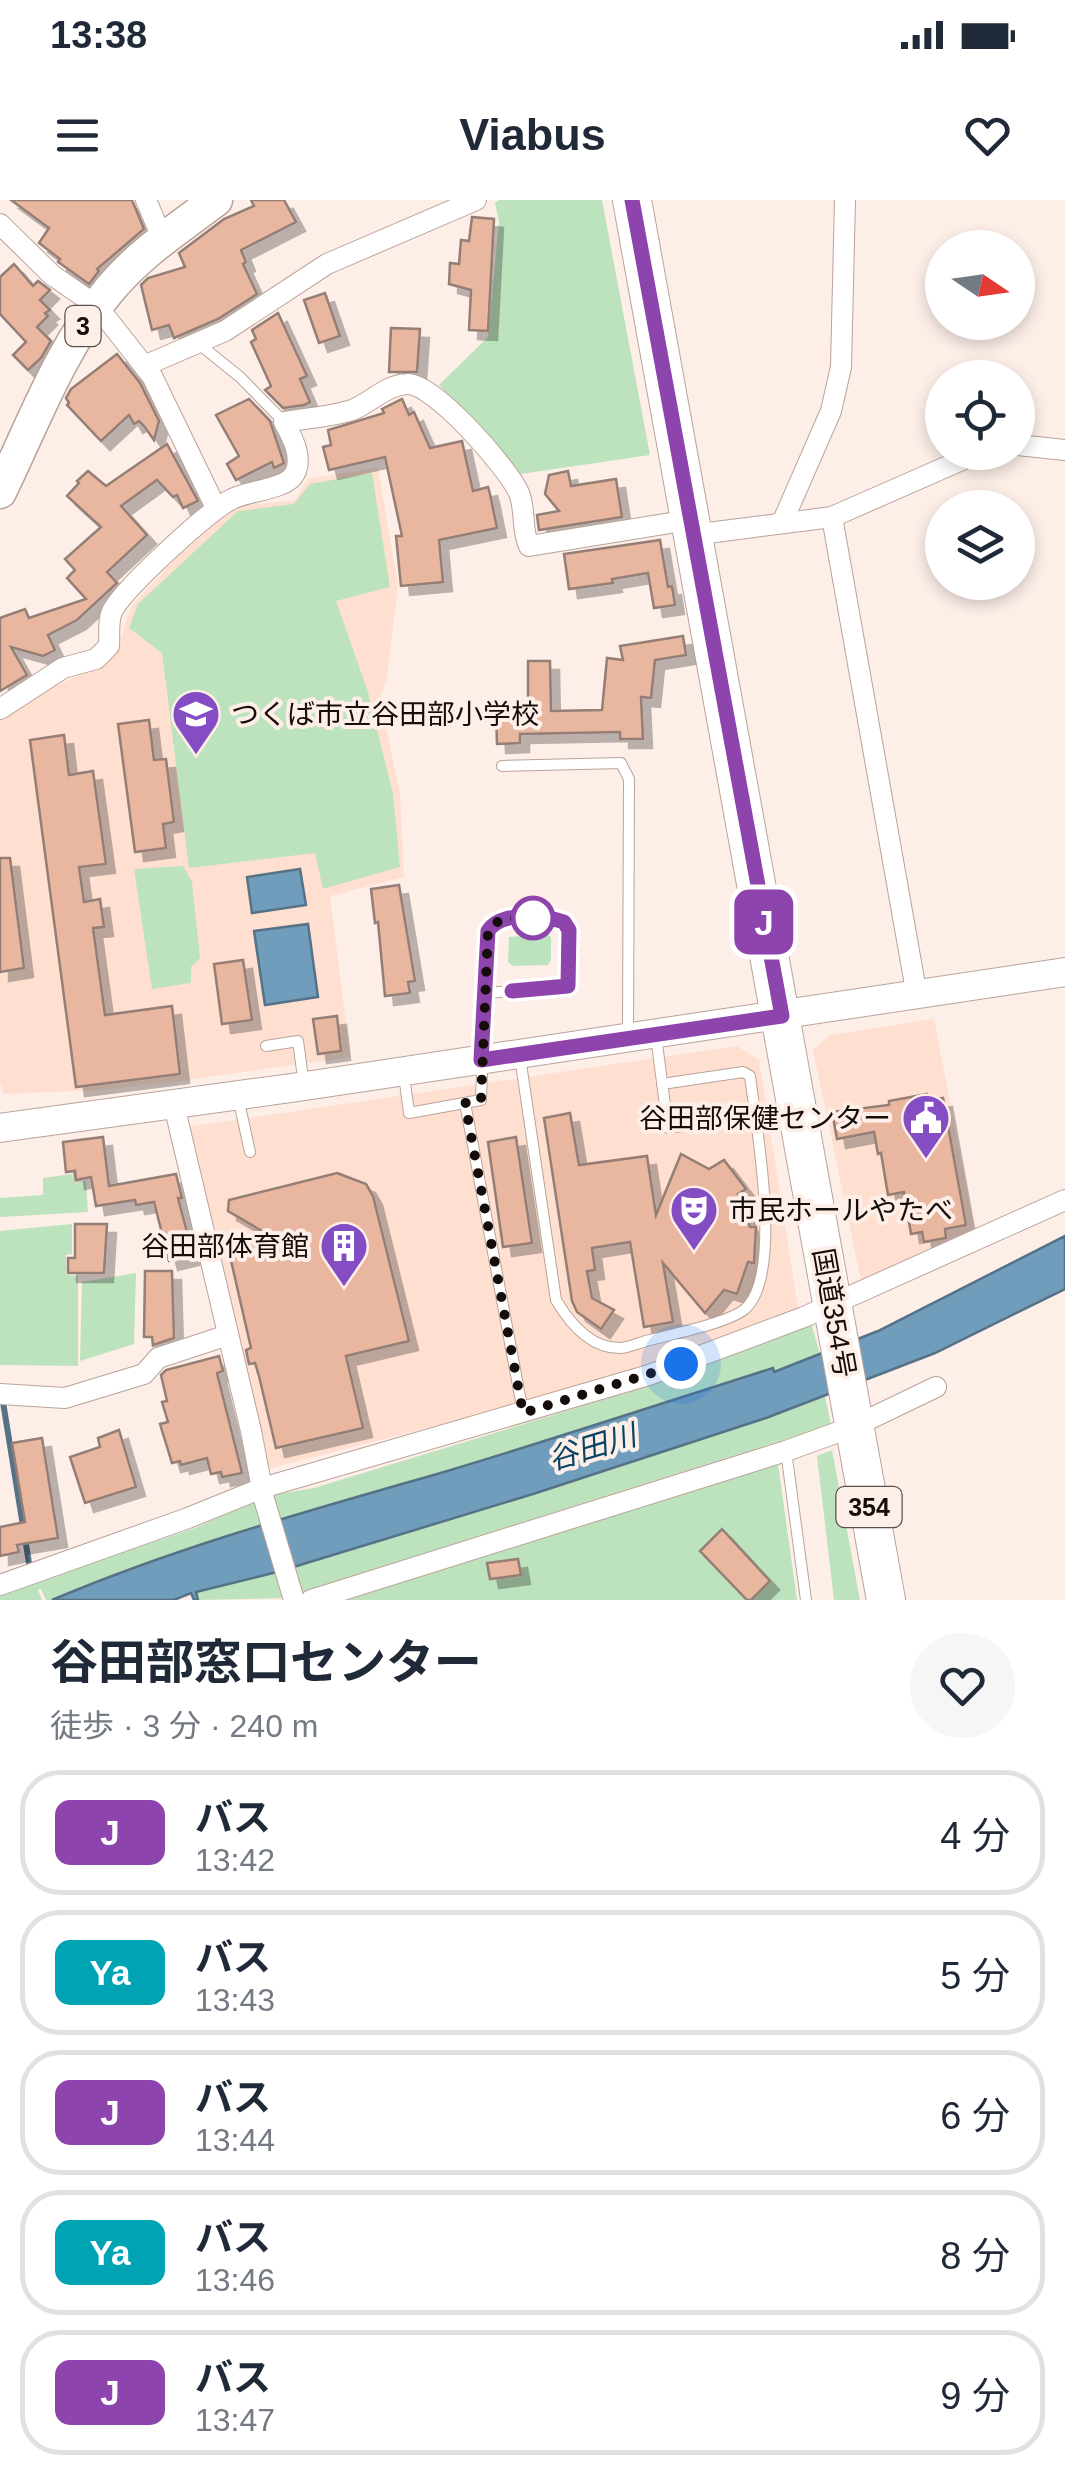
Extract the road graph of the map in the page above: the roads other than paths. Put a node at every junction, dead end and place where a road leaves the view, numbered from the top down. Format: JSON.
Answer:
{"nodes":[{"id":1,"x":146,"y":200,"type":"edge"},
{"id":2,"x":216,"y":200,"type":"edge"},
{"id":3,"x":476,"y":200,"type":"edge"},
{"id":4,"x":632,"y":200,"type":"edge"},
{"id":5,"x":845,"y":200,"type":"edge"},
{"id":6,"x":0,"y":224,"type":"edge"},
{"id":7,"x":163,"y":240,"type":"junction"},
{"id":8,"x":96,"y":306,"type":"junction"},
{"id":9,"x":199,"y":344,"type":"junction"},
{"id":10,"x":144,"y":366,"type":"junction"},
{"id":11,"x":284,"y":422,"type":"junction"},
{"id":12,"x":1035,"y":447,"type":"edge"},
{"id":13,"x":1065,"y":450,"type":"edge"},
{"id":14,"x":939,"y":470,"type":"edge"},
{"id":15,"x":0,"y":492,"type":"edge"},
{"id":16,"x":216,"y":508,"type":"junction"},
{"id":17,"x":832,"y":517,"type":"junction"},
{"id":18,"x":782,"y":522,"type":"junction"},
{"id":19,"x":690,"y":528,"type":"junction"},
{"id":20,"x":0,"y":709,"type":"edge"},
{"id":21,"x":502,"y":766,"type":"dead end"},
{"id":22,"x":1065,"y":972,"type":"edge"},
{"id":23,"x":484,"y":993,"type":"junction"},
{"id":24,"x":916,"y":996,"type":"junction"},
{"id":25,"x":782,"y":1016,"type":"junction"},
{"id":26,"x":642,"y":1037,"type":"junction"},
{"id":27,"x":266,"y":1046,"type":"dead end"},
{"id":28,"x":520,"y":1055,"type":"junction"},
{"id":29,"x":481,"y":1060,"type":"junction"},
{"id":30,"x":404,"y":1072,"type":"junction"},
{"id":31,"x":662,"y":1084,"type":"junction"},
{"id":32,"x":304,"y":1086,"type":"junction"},
{"id":33,"x":238,"y":1096,"type":"junction"},
{"id":34,"x":465,"y":1103,"type":"junction"},
{"id":35,"x":174,"y":1105,"type":"junction"},
{"id":36,"x":755,"y":1118,"type":"junction"},
{"id":37,"x":0,"y":1128,"type":"edge"},
{"id":38,"x":250,"y":1152,"type":"dead end"},
{"id":39,"x":1065,"y":1200,"type":"edge"},
{"id":40,"x":833,"y":1311,"type":"junction"},
{"id":41,"x":228,"y":1334,"type":"junction"},
{"id":42,"x":936,"y":1387,"type":"dead end"},
{"id":43,"x":0,"y":1394,"type":"edge"},
{"id":44,"x":523,"y":1413,"type":"junction"},
{"id":45,"x":854,"y":1420,"type":"junction"},
{"id":46,"x":786,"y":1451,"type":"junction"},
{"id":47,"x":263,"y":1493,"type":"junction"},
{"id":48,"x":0,"y":1586,"type":"edge"},
{"id":49,"x":299,"y":1599,"type":"edge"},
{"id":50,"x":806,"y":1600,"type":"edge"},
{"id":51,"x":886,"y":1600,"type":"edge"}],
"edges":[{"from":1,"to":7,"type":"street"},
{"from":2,"to":7,"type":"main road","number":"3"},
{"from":3,"to":9,"type":"street"},
{"from":4,"to":19,"type":"highway","name":"国道354号","number":"354"},
{"from":5,"to":18,"type":"street"},
{"from":6,"to":8,"type":"street"},
{"from":7,"to":8,"type":"main road","number":"3"},
{"from":8,"to":10,"type":"street"},
{"from":8,"to":15,"type":"main road","number":"3"},
{"from":9,"to":10,"type":"street"},
{"from":9,"to":11,"type":"lane"},
{"from":10,"to":16,"type":"street"},
{"from":11,"to":16,"type":"street"},
{"from":11,"to":19,"type":"street"},
{"from":12,"to":13,"type":"street"},
{"from":14,"to":17,"type":"street"},
{"from":16,"to":20,"type":"street"},
{"from":17,"to":18,"type":"street"},
{"from":17,"to":24,"type":"street"},
{"from":18,"to":19,"type":"street"},
{"from":19,"to":25,"type":"highway","name":"国道354号","number":"354"},
{"from":21,"to":26,"type":"lane"},
{"from":22,"to":24,"type":"street"},
{"from":23,"to":23,"type":"lane"},
{"from":23,"to":29,"type":"lane"},
{"from":24,"to":25,"type":"street"},
{"from":25,"to":26,"type":"street"},
{"from":25,"to":40,"type":"highway","name":"国道354号","number":"354"},
{"from":26,"to":28,"type":"street"},
{"from":26,"to":31,"type":"lane"},
{"from":27,"to":32,"type":"lane"},
{"from":28,"to":29,"type":"street"},
{"from":28,"to":36,"type":"lane"},
{"from":29,"to":30,"type":"street"},
{"from":29,"to":34,"type":"lane"},
{"from":30,"to":32,"type":"street"},
{"from":30,"to":34,"type":"lane"},
{"from":31,"to":36,"type":"lane"},
{"from":31,"to":36,"type":"lane"},
{"from":32,"to":33,"type":"street"},
{"from":33,"to":35,"type":"street"},
{"from":33,"to":38,"type":"lane"},
{"from":34,"to":44,"type":"lane"},
{"from":35,"to":37,"type":"street"},
{"from":35,"to":41,"type":"street"},
{"from":39,"to":40,"type":"street"},
{"from":40,"to":44,"type":"street"},
{"from":40,"to":45,"type":"highway","name":"国道354号","number":"354"},
{"from":41,"to":43,"type":"street"},
{"from":41,"to":47,"type":"street"},
{"from":42,"to":45,"type":"street"},
{"from":44,"to":47,"type":"street"},
{"from":45,"to":46,"type":"street"},
{"from":45,"to":51,"type":"highway","name":"国道354号","number":"354"},
{"from":46,"to":49,"type":"street"},
{"from":46,"to":50,"type":"lane"},
{"from":47,"to":48,"type":"street"},
{"from":47,"to":49,"type":"street"}]}
